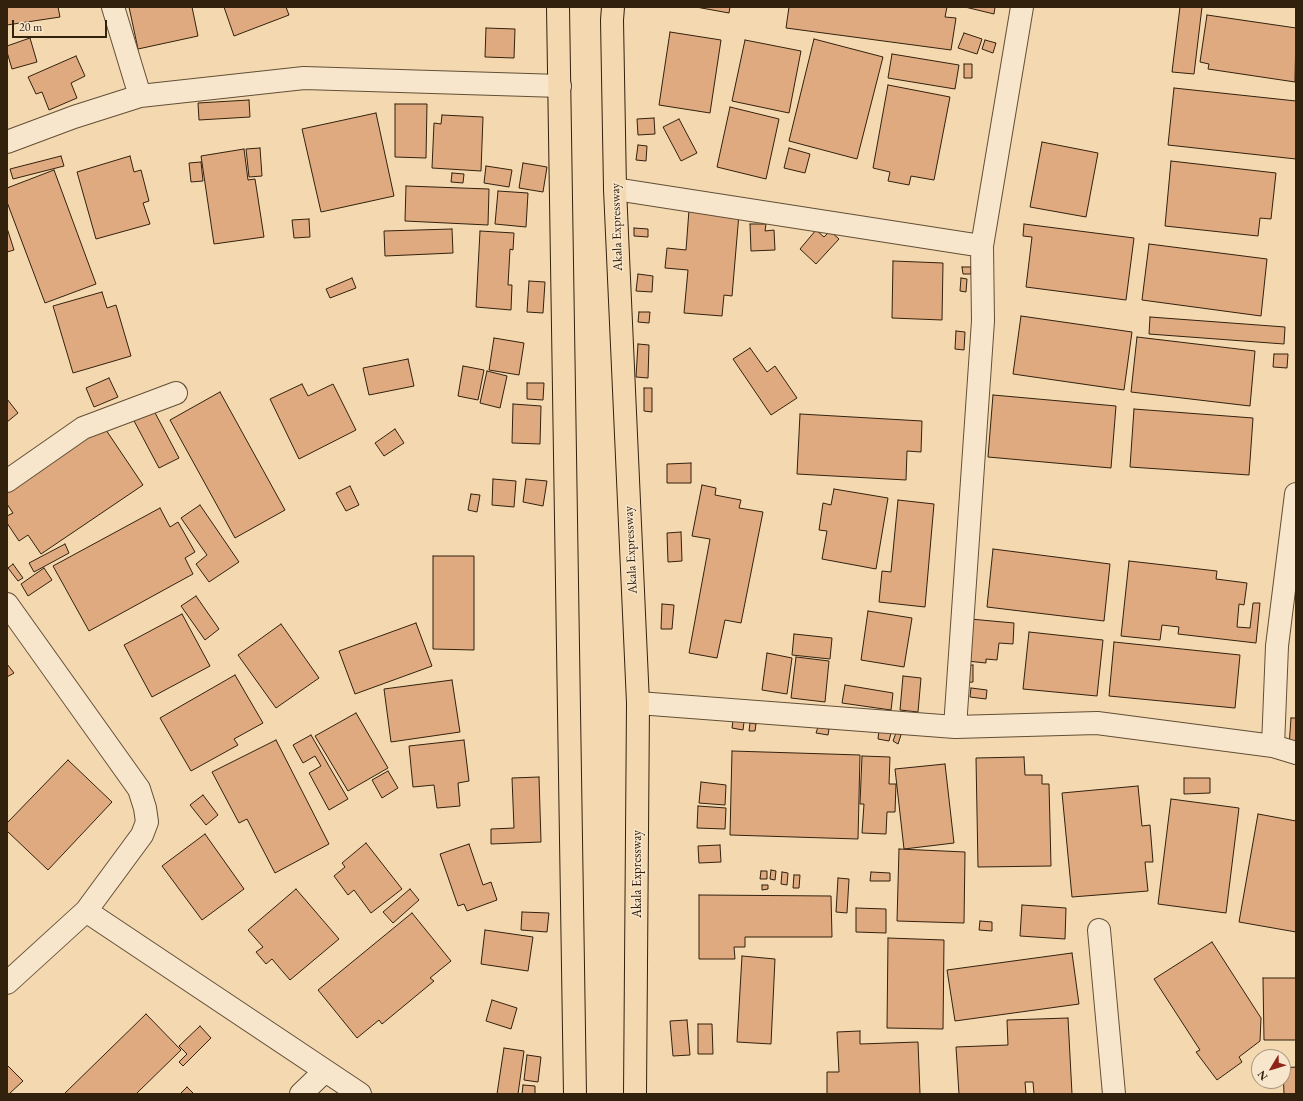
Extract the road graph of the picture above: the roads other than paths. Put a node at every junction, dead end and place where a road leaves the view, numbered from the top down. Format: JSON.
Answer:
{"nodes":[{"id":1,"x":113,"y":7,"type":"edge"},
{"id":2,"x":558,"y":7,"type":"edge"},
{"id":3,"x":614,"y":7,"type":"edge"},
{"id":4,"x":1022,"y":7,"type":"edge"},
{"id":5,"x":560,"y":86,"type":"junction"},
{"id":6,"x":140,"y":96,"type":"junction"},
{"id":7,"x":7,"y":142,"type":"edge"},
{"id":8,"x":615,"y":189,"type":"junction"},
{"id":9,"x":982,"y":246,"type":"junction"},
{"id":10,"x":176,"y":393,"type":"dead end"},
{"id":11,"x":7,"y":481,"type":"edge"},
{"id":12,"x":1296,"y":494,"type":"edge"},
{"id":13,"x":7,"y":604,"type":"edge"},
{"id":14,"x":638,"y":703,"type":"junction"},
{"id":15,"x":955,"y":727,"type":"junction"},
{"id":16,"x":1273,"y":746,"type":"junction"},
{"id":17,"x":1296,"y":753,"type":"edge"},
{"id":18,"x":86,"y":911,"type":"junction"},
{"id":19,"x":1099,"y":930,"type":"dead end"},
{"id":20,"x":7,"y":983,"type":"edge"},
{"id":21,"x":325,"y":1071,"type":"junction"},
{"id":22,"x":301,"y":1094,"type":"edge"},
{"id":23,"x":360,"y":1094,"type":"edge"},
{"id":24,"x":575,"y":1094,"type":"edge"},
{"id":25,"x":635,"y":1094,"type":"edge"},
{"id":26,"x":1114,"y":1094,"type":"edge"}],
"edges":[{"from":1,"to":6,"type":"street"},
{"from":2,"to":5,"type":"main road"},
{"from":3,"to":8,"type":"main road","name":"Akala Expressway"},
{"from":4,"to":9,"type":"street"},
{"from":5,"to":6,"type":"street"},
{"from":5,"to":24,"type":"main road"},
{"from":6,"to":7,"type":"street"},
{"from":8,"to":9,"type":"street"},
{"from":8,"to":14,"type":"main road","name":"Akala Expressway"},
{"from":9,"to":15,"type":"street"},
{"from":10,"to":11,"type":"street"},
{"from":12,"to":16,"type":"street"},
{"from":13,"to":18,"type":"street"},
{"from":14,"to":15,"type":"street"},
{"from":14,"to":25,"type":"main road","name":"Akala Expressway"},
{"from":15,"to":16,"type":"street"},
{"from":16,"to":17,"type":"street"},
{"from":18,"to":20,"type":"street"},
{"from":18,"to":21,"type":"street"},
{"from":19,"to":26,"type":"street"},
{"from":21,"to":22,"type":"street"},
{"from":21,"to":23,"type":"street"}]}
